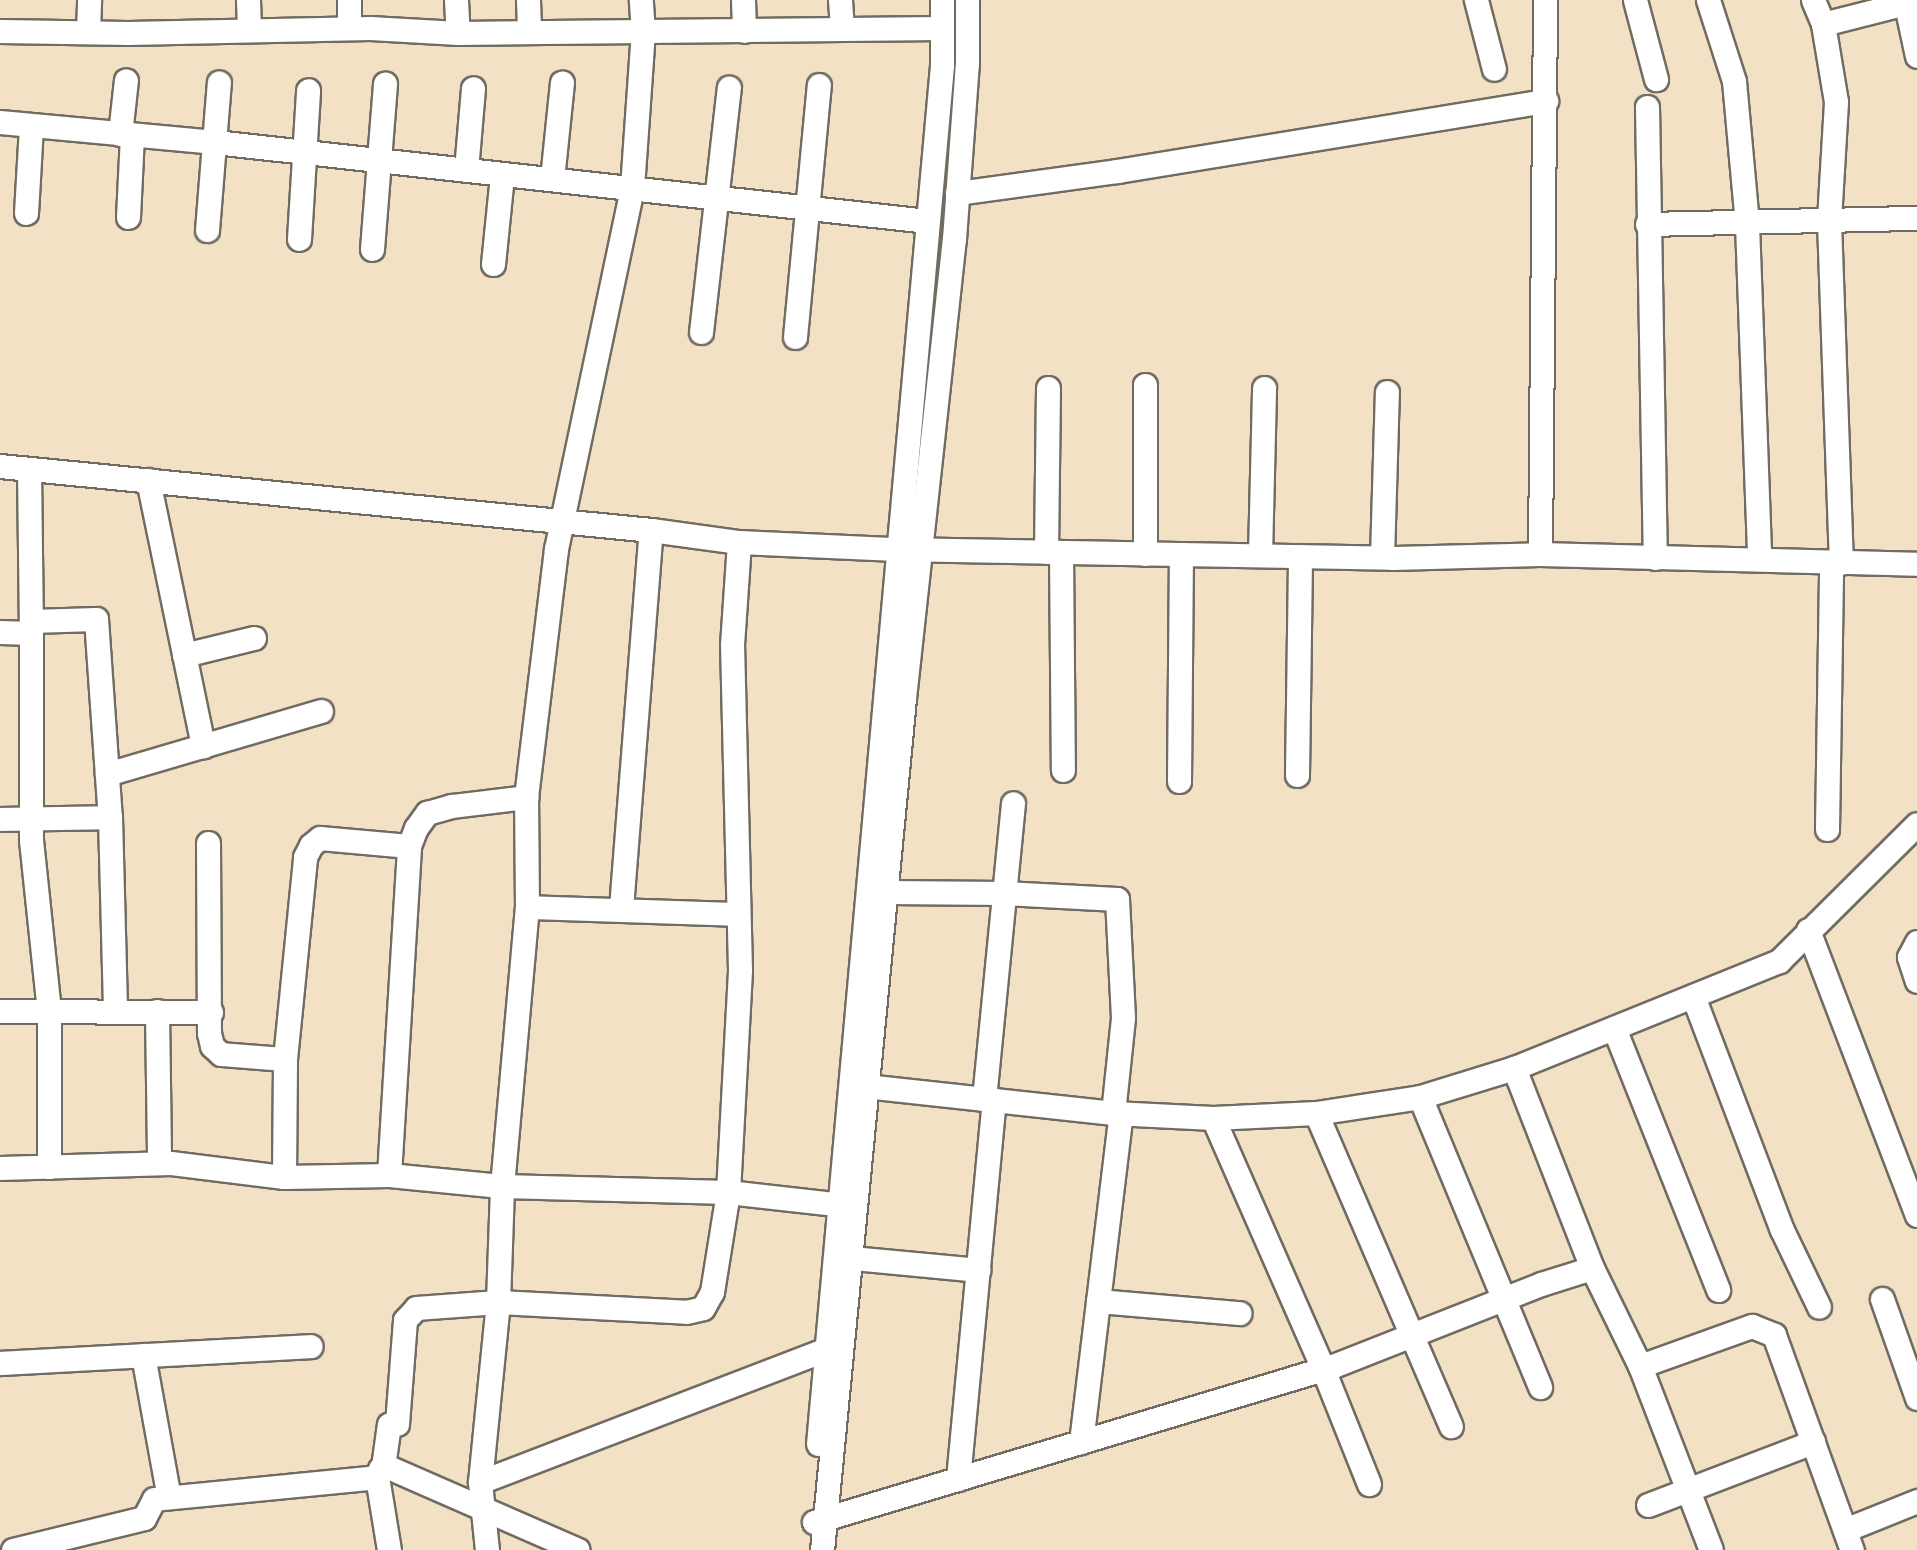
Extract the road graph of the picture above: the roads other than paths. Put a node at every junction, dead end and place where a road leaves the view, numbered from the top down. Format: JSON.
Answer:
{"nodes":[{"id":1,"x":89,"y":0,"type":"edge"},
{"id":2,"x":248,"y":0,"type":"edge"},
{"id":3,"x":349,"y":0,"type":"edge"},
{"id":4,"x":456,"y":0,"type":"edge"},
{"id":5,"x":528,"y":0,"type":"edge"},
{"id":6,"x":641,"y":0,"type":"edge"},
{"id":7,"x":743,"y":0,"type":"edge"},
{"id":8,"x":840,"y":0,"type":"edge"},
{"id":9,"x":942,"y":0,"type":"edge"},
{"id":10,"x":967,"y":0,"type":"edge"},
{"id":11,"x":1476,"y":0,"type":"edge"},
{"id":12,"x":1545,"y":0,"type":"edge"},
{"id":13,"x":1635,"y":0,"type":"edge"},
{"id":14,"x":1708,"y":0,"type":"edge"},
{"id":15,"x":1813,"y":0,"type":"edge"},
{"id":16,"x":1909,"y":1,"type":"edge"},
{"id":17,"x":0,"y":20,"type":"edge"},
{"id":18,"x":1823,"y":24,"type":"junction"},
{"id":19,"x":349,"y":28,"type":"junction"},
{"id":20,"x":942,"y":28,"type":"junction"},
{"id":21,"x":842,"y":29,"type":"junction"},
{"id":22,"x":249,"y":30,"type":"junction"},
{"id":23,"x":529,"y":30,"type":"junction"},
{"id":24,"x":0,"y":31,"type":"edge"},
{"id":25,"x":744,"y":31,"type":"junction"},
{"id":26,"x":88,"y":32,"type":"junction"},
{"id":27,"x":643,"y":32,"type":"junction"},
{"id":28,"x":458,"y":33,"type":"junction"},
{"id":29,"x":1917,"y":56,"type":"edge"},
{"id":30,"x":1494,"y":69,"type":"dead end"},
{"id":31,"x":1656,"y":79,"type":"dead end"},
{"id":32,"x":125,"y":80,"type":"dead end"},
{"id":33,"x":219,"y":82,"type":"dead end"},
{"id":34,"x":562,"y":83,"type":"dead end"},
{"id":35,"x":384,"y":84,"type":"dead end"},
{"id":36,"x":819,"y":85,"type":"dead end"},
{"id":37,"x":473,"y":88,"type":"dead end"},
{"id":38,"x":729,"y":88,"type":"dead end"},
{"id":39,"x":308,"y":90,"type":"dead end"},
{"id":40,"x":1546,"y":102,"type":"junction"},
{"id":41,"x":1647,"y":107,"type":"dead end"},
{"id":42,"x":0,"y":122,"type":"edge"},
{"id":43,"x":31,"y":125,"type":"junction"},
{"id":44,"x":126,"y":135,"type":"junction"},
{"id":45,"x":215,"y":142,"type":"junction"},
{"id":46,"x":304,"y":153,"type":"junction"},
{"id":47,"x":378,"y":160,"type":"junction"},
{"id":48,"x":466,"y":170,"type":"junction"},
{"id":49,"x":502,"y":175,"type":"junction"},
{"id":50,"x":552,"y":179,"type":"junction"},
{"id":51,"x":632,"y":188,"type":"junction"},
{"id":52,"x":957,"y":193,"type":"junction"},
{"id":53,"x":717,"y":197,"type":"junction"},
{"id":54,"x":806,"y":208,"type":"junction"},
{"id":55,"x":26,"y":213,"type":"dead end"},
{"id":56,"x":128,"y":217,"type":"dead end"},
{"id":57,"x":1917,"y":218,"type":"edge"},
{"id":58,"x":927,"y":221,"type":"junction"},
{"id":59,"x":1829,"y":221,"type":"junction"},
{"id":60,"x":1647,"y":224,"type":"junction"},
{"id":61,"x":1747,"y":224,"type":"junction"},
{"id":62,"x":206,"y":230,"type":"dead end"},
{"id":63,"x":299,"y":239,"type":"dead end"},
{"id":64,"x":372,"y":249,"type":"dead end"},
{"id":65,"x":493,"y":264,"type":"dead end"},
{"id":66,"x":701,"y":331,"type":"dead end"},
{"id":67,"x":795,"y":337,"type":"dead end"},
{"id":68,"x":1145,"y":385,"type":"dead end"},
{"id":69,"x":1048,"y":388,"type":"dead end"},
{"id":70,"x":1264,"y":388,"type":"dead end"},
{"id":71,"x":1387,"y":392,"type":"dead end"},
{"id":72,"x":0,"y":466,"type":"edge"},
{"id":73,"x":29,"y":469,"type":"junction"},
{"id":74,"x":148,"y":480,"type":"junction"},
{"id":75,"x":562,"y":523,"type":"junction"},
{"id":76,"x":651,"y":530,"type":"junction"},
{"id":77,"x":739,"y":542,"type":"junction"},
{"id":78,"x":922,"y":548,"type":"junction"},
{"id":79,"x":896,"y":550,"type":"junction"},
{"id":80,"x":1053,"y":552,"type":"junction"},
{"id":81,"x":1145,"y":554,"type":"junction"},
{"id":82,"x":1181,"y":554,"type":"junction"},
{"id":83,"x":1540,"y":554,"type":"junction"},
{"id":84,"x":1260,"y":555,"type":"junction"},
{"id":85,"x":1300,"y":556,"type":"junction"},
{"id":86,"x":1381,"y":557,"type":"junction"},
{"id":87,"x":1655,"y":558,"type":"junction"},
{"id":88,"x":1759,"y":558,"type":"junction"},
{"id":89,"x":1836,"y":562,"type":"junction"},
{"id":90,"x":1917,"y":564,"type":"edge"},
{"id":91,"x":31,"y":627,"type":"junction"},
{"id":92,"x":0,"y":632,"type":"edge"},
{"id":93,"x":254,"y":638,"type":"dead end"},
{"id":94,"x":184,"y":655,"type":"junction"},
{"id":95,"x":321,"y":711,"type":"dead end"},
{"id":96,"x":203,"y":746,"type":"junction"},
{"id":97,"x":1063,"y":770,"type":"dead end"},
{"id":98,"x":107,"y":774,"type":"junction"},
{"id":99,"x":1297,"y":775,"type":"dead end"},
{"id":100,"x":1179,"y":781,"type":"dead end"},
{"id":101,"x":526,"y":797,"type":"junction"},
{"id":102,"x":1013,"y":803,"type":"dead end"},
{"id":103,"x":110,"y":817,"type":"junction"},
{"id":104,"x":33,"y":818,"type":"junction"},
{"id":105,"x":0,"y":819,"type":"edge"},
{"id":106,"x":1917,"y":824,"type":"edge"},
{"id":107,"x":1827,"y":829,"type":"dead end"},
{"id":108,"x":208,"y":843,"type":"dead end"},
{"id":109,"x":410,"y":846,"type":"junction"},
{"id":110,"x":887,"y":892,"type":"junction"},
{"id":111,"x":1004,"y":893,"type":"junction"},
{"id":112,"x":527,"y":907,"type":"junction"},
{"id":113,"x":621,"y":908,"type":"junction"},
{"id":114,"x":738,"y":914,"type":"junction"},
{"id":115,"x":1808,"y":930,"type":"junction"},
{"id":116,"x":1917,"y":942,"type":"edge"},
{"id":117,"x":1917,"y":981,"type":"edge"},
{"id":118,"x":1693,"y":996,"type":"junction"},
{"id":119,"x":48,"y":1010,"type":"junction"},
{"id":120,"x":115,"y":1010,"type":"junction"},
{"id":121,"x":0,"y":1011,"type":"edge"},
{"id":122,"x":157,"y":1012,"type":"junction"},
{"id":123,"x":211,"y":1012,"type":"junction"},
{"id":124,"x":1614,"y":1028,"type":"junction"},
{"id":125,"x":285,"y":1059,"type":"junction"},
{"id":126,"x":1514,"y":1068,"type":"junction"},
{"id":127,"x":859,"y":1085,"type":"junction"},
{"id":128,"x":1420,"y":1097,"type":"junction"},
{"id":129,"x":989,"y":1099,"type":"junction"},
{"id":130,"x":1316,"y":1112,"type":"junction"},
{"id":131,"x":1117,"y":1113,"type":"junction"},
{"id":132,"x":1213,"y":1118,"type":"junction"},
{"id":133,"x":159,"y":1163,"type":"junction"},
{"id":134,"x":49,"y":1167,"type":"junction"},
{"id":135,"x":0,"y":1168,"type":"edge"},
{"id":136,"x":389,"y":1175,"type":"junction"},
{"id":137,"x":284,"y":1177,"type":"junction"},
{"id":138,"x":502,"y":1186,"type":"junction"},
{"id":139,"x":728,"y":1192,"type":"junction"},
{"id":140,"x":848,"y":1205,"type":"junction"},
{"id":141,"x":1917,"y":1215,"type":"edge"},
{"id":142,"x":852,"y":1258,"type":"junction"},
{"id":143,"x":1592,"y":1268,"type":"junction"},
{"id":144,"x":978,"y":1269,"type":"junction"},
{"id":145,"x":1718,"y":1290,"type":"dead end"},
{"id":146,"x":1882,"y":1299,"type":"dead end"},
{"id":147,"x":1503,"y":1300,"type":"junction"},
{"id":148,"x":498,"y":1301,"type":"junction"},
{"id":149,"x":1098,"y":1301,"type":"junction"},
{"id":150,"x":1819,"y":1307,"type":"dead end"},
{"id":151,"x":1239,"y":1313,"type":"dead end"},
{"id":152,"x":1412,"y":1335,"type":"junction"},
{"id":153,"x":311,"y":1346,"type":"dead end"},
{"id":154,"x":826,"y":1349,"type":"junction"},
{"id":155,"x":143,"y":1355,"type":"junction"},
{"id":156,"x":0,"y":1363,"type":"edge"},
{"id":157,"x":1640,"y":1366,"type":"junction"},
{"id":158,"x":1323,"y":1369,"type":"junction"},
{"id":159,"x":1540,"y":1387,"type":"dead end"},
{"id":160,"x":1917,"y":1398,"type":"edge"},
{"id":161,"x":1451,"y":1426,"type":"dead end"},
{"id":162,"x":1081,"y":1442,"type":"junction"},
{"id":163,"x":1813,"y":1442,"type":"junction"},
{"id":164,"x":380,"y":1472,"type":"junction"},
{"id":165,"x":958,"y":1479,"type":"junction"},
{"id":166,"x":480,"y":1482,"type":"junction"},
{"id":167,"x":1369,"y":1484,"type":"dead end"},
{"id":168,"x":167,"y":1488,"type":"dead end"},
{"id":169,"x":1688,"y":1489,"type":"junction"},
{"id":170,"x":1917,"y":1501,"type":"edge"},
{"id":171,"x":1648,"y":1504,"type":"dead end"},
{"id":172,"x":483,"y":1510,"type":"junction"},
{"id":173,"x":818,"y":1521,"type":"junction"},
{"id":174,"x":1849,"y":1540,"type":"edge"},
{"id":175,"x":13,"y":1550,"type":"edge"},
{"id":176,"x":389,"y":1550,"type":"edge"},
{"id":177,"x":487,"y":1550,"type":"edge"},
{"id":178,"x":578,"y":1550,"type":"edge"},
{"id":179,"x":808,"y":1550,"type":"edge"},
{"id":180,"x":822,"y":1550,"type":"edge"},
{"id":181,"x":1711,"y":1550,"type":"edge"}],
"edges":[{"from":1,"to":26,"type":"street"},
{"from":2,"to":22,"type":"street"},
{"from":3,"to":19,"type":"street"},
{"from":4,"to":28,"type":"street"},
{"from":5,"to":23,"type":"street"},
{"from":6,"to":27,"type":"street"},
{"from":7,"to":25,"type":"street"},
{"from":8,"to":21,"type":"street"},
{"from":9,"to":20,"type":"street"},
{"from":10,"to":52,"type":"street"},
{"from":11,"to":30,"type":"street"},
{"from":12,"to":40,"type":"street"},
{"from":13,"to":31,"type":"street"},
{"from":14,"to":61,"type":"street"},
{"from":15,"to":18,"type":"street"},
{"from":16,"to":18,"type":"street"},
{"from":16,"to":29,"type":"street"},
{"from":17,"to":24,"type":"street"},
{"from":18,"to":59,"type":"street"},
{"from":19,"to":22,"type":"street"},
{"from":19,"to":28,"type":"street"},
{"from":20,"to":21,"type":"street"},
{"from":20,"to":58,"type":"street"},
{"from":21,"to":25,"type":"street"},
{"from":22,"to":26,"type":"street"},
{"from":23,"to":27,"type":"street"},
{"from":23,"to":28,"type":"street"},
{"from":24,"to":26,"type":"street"},
{"from":25,"to":27,"type":"street"},
{"from":27,"to":51,"type":"street"},
{"from":32,"to":44,"type":"street"},
{"from":33,"to":45,"type":"street"},
{"from":34,"to":50,"type":"street"},
{"from":35,"to":47,"type":"street"},
{"from":36,"to":54,"type":"street"},
{"from":37,"to":48,"type":"street"},
{"from":38,"to":53,"type":"street"},
{"from":39,"to":46,"type":"street"},
{"from":40,"to":52,"type":"street"},
{"from":40,"to":83,"type":"street"},
{"from":41,"to":60,"type":"street"},
{"from":42,"to":43,"type":"street"},
{"from":43,"to":44,"type":"street"},
{"from":43,"to":55,"type":"street"},
{"from":44,"to":45,"type":"street"},
{"from":44,"to":56,"type":"street"},
{"from":45,"to":46,"type":"street"},
{"from":45,"to":62,"type":"street"},
{"from":46,"to":47,"type":"street"},
{"from":46,"to":63,"type":"street"},
{"from":47,"to":48,"type":"street"},
{"from":47,"to":64,"type":"street"},
{"from":48,"to":49,"type":"street"},
{"from":49,"to":50,"type":"street"},
{"from":49,"to":65,"type":"street"},
{"from":50,"to":51,"type":"street"},
{"from":51,"to":53,"type":"street"},
{"from":51,"to":75,"type":"street"},
{"from":52,"to":78,"type":"street"},
{"from":53,"to":54,"type":"street"},
{"from":53,"to":66,"type":"street"},
{"from":54,"to":58,"type":"street"},
{"from":54,"to":67,"type":"street"},
{"from":57,"to":59,"type":"street"},
{"from":58,"to":79,"type":"street"},
{"from":59,"to":61,"type":"street"},
{"from":59,"to":89,"type":"street"},
{"from":60,"to":61,"type":"street"},
{"from":60,"to":87,"type":"street"},
{"from":61,"to":88,"type":"street"},
{"from":68,"to":81,"type":"street"},
{"from":69,"to":80,"type":"street"},
{"from":70,"to":84,"type":"street"},
{"from":71,"to":86,"type":"street"},
{"from":72,"to":73,"type":"street"},
{"from":73,"to":74,"type":"street"},
{"from":73,"to":91,"type":"street"},
{"from":74,"to":75,"type":"street"},
{"from":74,"to":94,"type":"street"},
{"from":75,"to":76,"type":"street"},
{"from":75,"to":101,"type":"street"},
{"from":76,"to":77,"type":"street"},
{"from":76,"to":113,"type":"street"},
{"from":77,"to":79,"type":"street"},
{"from":77,"to":114,"type":"street"},
{"from":78,"to":79,"type":"street"},
{"from":78,"to":80,"type":"street"},
{"from":78,"to":110,"type":"street"},
{"from":79,"to":127,"type":"street"},
{"from":80,"to":81,"type":"street"},
{"from":80,"to":97,"type":"street"},
{"from":81,"to":82,"type":"street"},
{"from":82,"to":84,"type":"street"},
{"from":82,"to":100,"type":"street"},
{"from":83,"to":86,"type":"street"},
{"from":83,"to":87,"type":"street"},
{"from":84,"to":85,"type":"street"},
{"from":85,"to":86,"type":"street"},
{"from":85,"to":99,"type":"street"},
{"from":87,"to":88,"type":"street"},
{"from":88,"to":89,"type":"street"},
{"from":89,"to":90,"type":"street"},
{"from":89,"to":107,"type":"street"},
{"from":91,"to":92,"type":"street"},
{"from":91,"to":98,"type":"street"},
{"from":91,"to":104,"type":"street"},
{"from":93,"to":94,"type":"street"},
{"from":94,"to":96,"type":"street"},
{"from":95,"to":96,"type":"street"},
{"from":96,"to":98,"type":"street"},
{"from":98,"to":103,"type":"street"},
{"from":101,"to":109,"type":"street"},
{"from":101,"to":112,"type":"street"},
{"from":102,"to":111,"type":"street"},
{"from":103,"to":104,"type":"street"},
{"from":103,"to":120,"type":"street"},
{"from":104,"to":105,"type":"street"},
{"from":104,"to":119,"type":"street"},
{"from":106,"to":115,"type":"street"},
{"from":108,"to":123,"type":"street"},
{"from":109,"to":125,"type":"street"},
{"from":109,"to":136,"type":"street"},
{"from":110,"to":111,"type":"street"},
{"from":110,"to":127,"type":"street"},
{"from":111,"to":129,"type":"street"},
{"from":111,"to":131,"type":"street"},
{"from":112,"to":113,"type":"street"},
{"from":112,"to":138,"type":"street"},
{"from":113,"to":114,"type":"street"},
{"from":114,"to":139,"type":"street"},
{"from":115,"to":118,"type":"street"},
{"from":115,"to":141,"type":"street"},
{"from":116,"to":117,"type":"street"},
{"from":118,"to":124,"type":"street"},
{"from":118,"to":150,"type":"street"},
{"from":119,"to":120,"type":"street"},
{"from":119,"to":121,"type":"street"},
{"from":119,"to":134,"type":"street"},
{"from":120,"to":122,"type":"street"},
{"from":122,"to":123,"type":"street"},
{"from":122,"to":133,"type":"street"},
{"from":123,"to":125,"type":"street"},
{"from":124,"to":126,"type":"street"},
{"from":124,"to":145,"type":"street"},
{"from":125,"to":137,"type":"street"},
{"from":126,"to":128,"type":"street"},
{"from":126,"to":143,"type":"street"},
{"from":127,"to":129,"type":"street"},
{"from":127,"to":140,"type":"street"},
{"from":128,"to":130,"type":"street"},
{"from":128,"to":147,"type":"street"},
{"from":129,"to":131,"type":"street"},
{"from":129,"to":144,"type":"street"},
{"from":130,"to":132,"type":"street"},
{"from":130,"to":152,"type":"street"},
{"from":131,"to":132,"type":"street"},
{"from":131,"to":149,"type":"street"},
{"from":132,"to":158,"type":"street"},
{"from":133,"to":134,"type":"street"},
{"from":133,"to":137,"type":"street"},
{"from":134,"to":135,"type":"street"},
{"from":136,"to":137,"type":"street"},
{"from":136,"to":138,"type":"street"},
{"from":138,"to":139,"type":"street"},
{"from":138,"to":148,"type":"street"},
{"from":139,"to":140,"type":"street"},
{"from":139,"to":148,"type":"street"},
{"from":140,"to":142,"type":"street"},
{"from":140,"to":154,"type":"street"},
{"from":142,"to":144,"type":"street"},
{"from":142,"to":173,"type":"street"},
{"from":143,"to":147,"type":"street"},
{"from":143,"to":157,"type":"street"},
{"from":144,"to":165,"type":"street"},
{"from":146,"to":160,"type":"street"},
{"from":147,"to":152,"type":"street"},
{"from":147,"to":159,"type":"street"},
{"from":148,"to":164,"type":"street"},
{"from":148,"to":166,"type":"street"},
{"from":149,"to":151,"type":"street"},
{"from":149,"to":162,"type":"street"},
{"from":152,"to":158,"type":"street"},
{"from":152,"to":161,"type":"street"},
{"from":153,"to":155,"type":"street"},
{"from":154,"to":166,"type":"street"},
{"from":154,"to":173,"type":"street"},
{"from":155,"to":156,"type":"street"},
{"from":155,"to":168,"type":"street"},
{"from":157,"to":163,"type":"street"},
{"from":157,"to":169,"type":"street"},
{"from":158,"to":162,"type":"street"},
{"from":158,"to":167,"type":"street"},
{"from":162,"to":165,"type":"street"},
{"from":163,"to":169,"type":"street"},
{"from":163,"to":174,"type":"street"},
{"from":164,"to":172,"type":"street"},
{"from":164,"to":175,"type":"street"},
{"from":164,"to":176,"type":"street"},
{"from":165,"to":173,"type":"street"},
{"from":166,"to":172,"type":"street"},
{"from":169,"to":171,"type":"street"},
{"from":169,"to":181,"type":"street"},
{"from":170,"to":174,"type":"street"},
{"from":172,"to":177,"type":"street"},
{"from":172,"to":178,"type":"street"},
{"from":173,"to":179,"type":"street"},
{"from":173,"to":180,"type":"street"}]}
